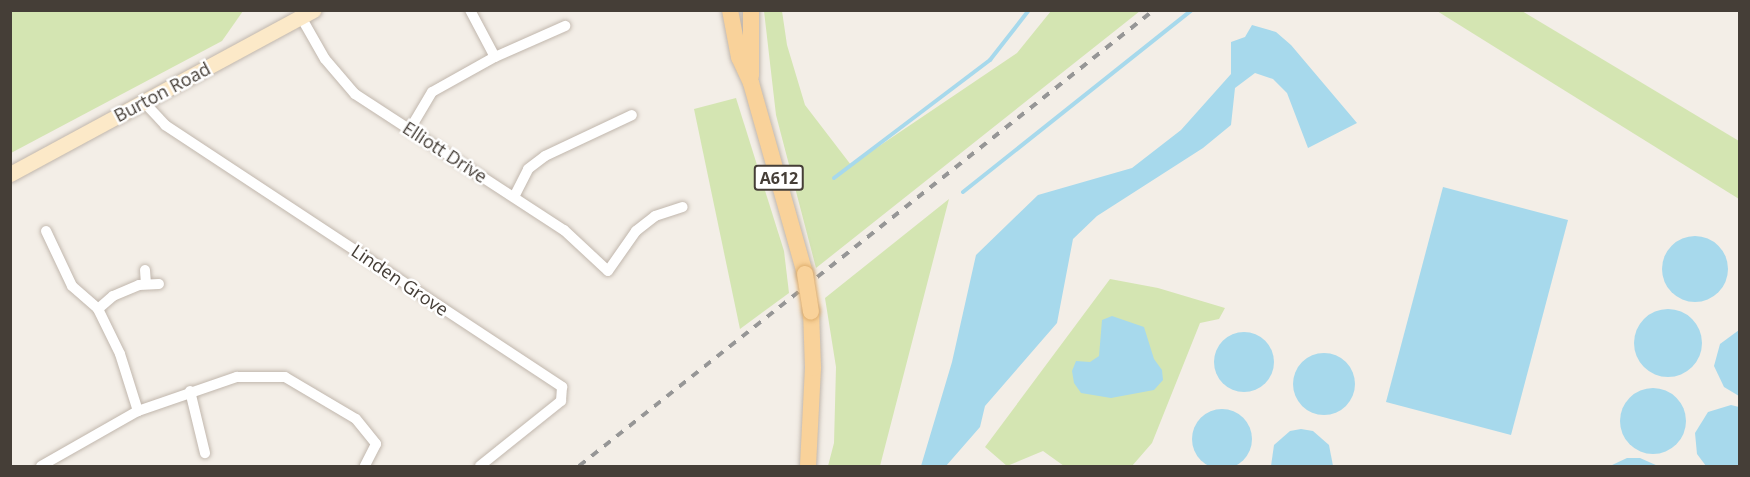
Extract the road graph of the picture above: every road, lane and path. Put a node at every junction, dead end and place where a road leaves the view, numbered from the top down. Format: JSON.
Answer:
{"nodes":[{"id":1,"x":470,"y":10,"type":"edge"},
{"id":2,"x":730,"y":10,"type":"edge"},
{"id":3,"x":751,"y":10,"type":"edge"},
{"id":4,"x":307,"y":14,"type":"edge"},
{"id":5,"x":565,"y":26,"type":"dead end"},
{"id":6,"x":495,"y":57,"type":"junction"},
{"id":7,"x":751,"y":83,"type":"junction"},
{"id":8,"x":143,"y":101,"type":"junction"},
{"id":9,"x":632,"y":115,"type":"dead end"},
{"id":10,"x":410,"y":129,"type":"junction"},
{"id":11,"x":10,"y":174,"type":"edge"},
{"id":12,"x":514,"y":197,"type":"junction"},
{"id":13,"x":683,"y":207,"type":"dead end"},
{"id":14,"x":46,"y":231,"type":"dead end"},
{"id":15,"x":145,"y":270,"type":"dead end"},
{"id":16,"x":146,"y":284,"type":"junction"},
{"id":17,"x":159,"y":284,"type":"dead end"},
{"id":18,"x":98,"y":309,"type":"junction"},
{"id":19,"x":190,"y":392,"type":"junction"},
{"id":20,"x":138,"y":411,"type":"junction"},
{"id":21,"x":205,"y":453,"type":"dead end"},
{"id":22,"x":41,"y":466,"type":"edge"},
{"id":23,"x":365,"y":466,"type":"edge"},
{"id":24,"x":480,"y":466,"type":"edge"},
{"id":25,"x":808,"y":466,"type":"edge"}],
"edges":[{"from":1,"to":6,"type":"street"},
{"from":2,"to":7,"type":"main road","number":"A612"},
{"from":3,"to":7,"type":"main road","number":"A612"},
{"from":4,"to":8,"type":"street","name":"Burton Road"},
{"from":4,"to":10,"type":"street","name":"Elliott Drive"},
{"from":5,"to":6,"type":"street"},
{"from":6,"to":10,"type":"street"},
{"from":7,"to":25,"type":"main road","number":"A612","bridge":true},
{"from":8,"to":11,"type":"street","name":"Burton Road"},
{"from":8,"to":24,"type":"street","name":"Linden Grove"},
{"from":9,"to":12,"type":"street"},
{"from":10,"to":12,"type":"street","name":"Elliott Drive"},
{"from":12,"to":13,"type":"street","name":"Elliott Drive"},
{"from":14,"to":18,"type":"street"},
{"from":15,"to":16,"type":"street"},
{"from":16,"to":17,"type":"street"},
{"from":16,"to":18,"type":"street"},
{"from":18,"to":20,"type":"street"},
{"from":19,"to":20,"type":"street"},
{"from":19,"to":21,"type":"street"},
{"from":19,"to":23,"type":"street"},
{"from":20,"to":22,"type":"street"}]}
